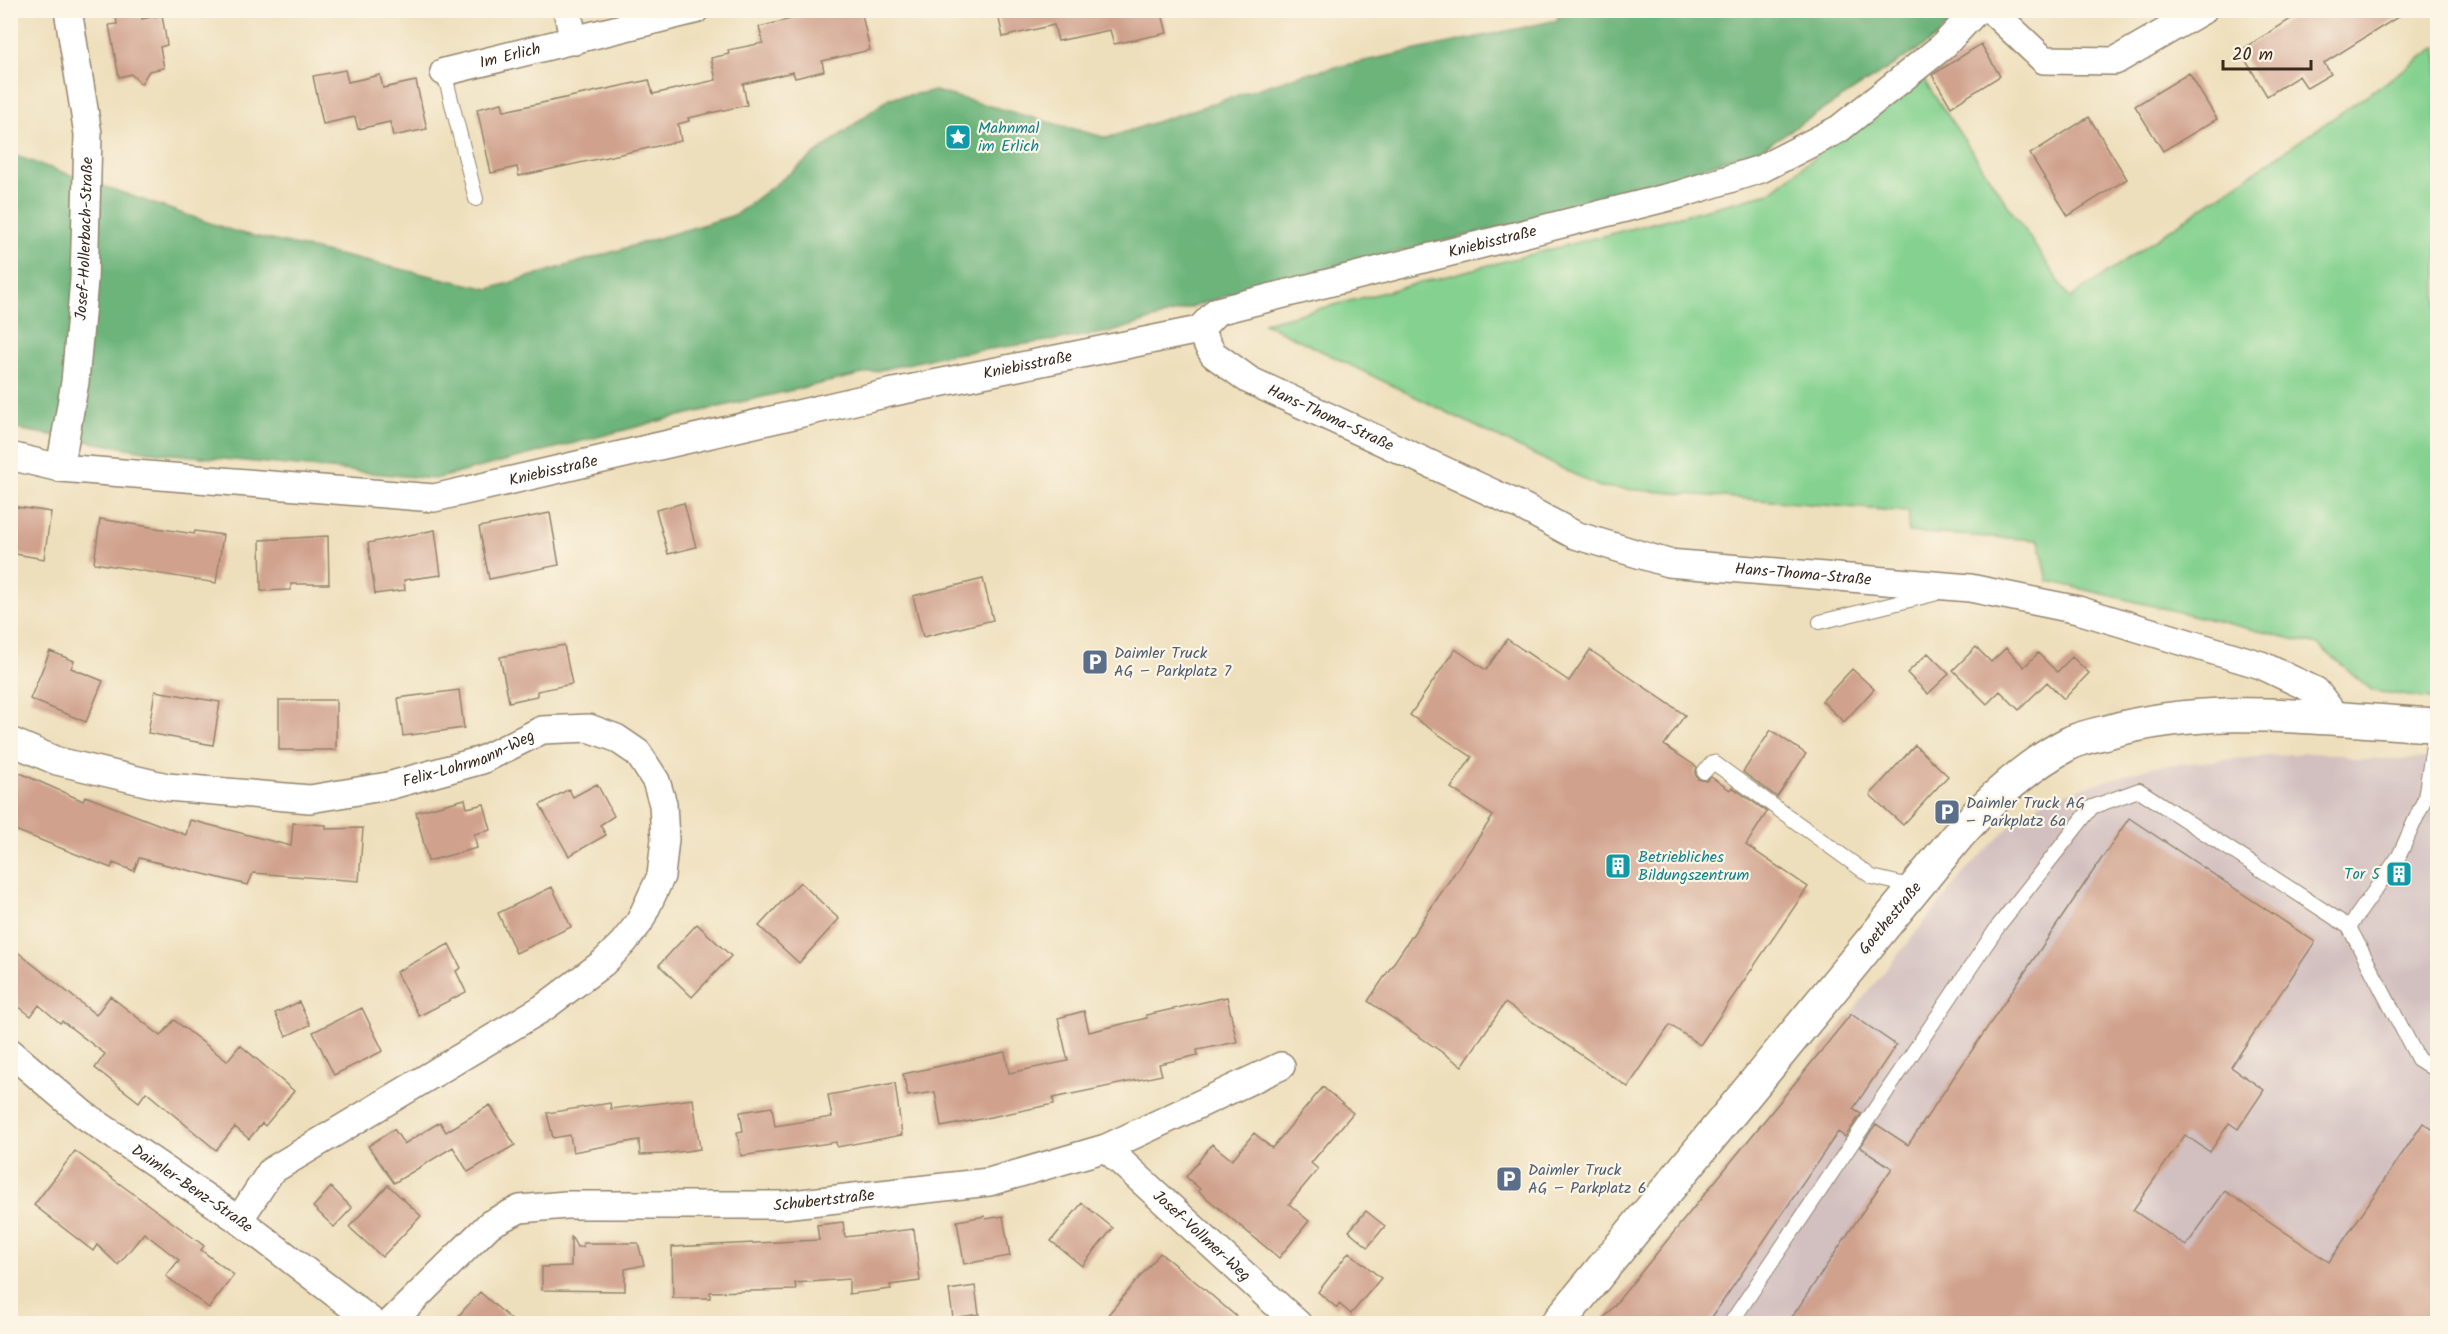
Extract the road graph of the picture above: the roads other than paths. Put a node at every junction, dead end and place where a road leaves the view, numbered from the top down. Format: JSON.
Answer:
{"nodes":[{"id":1,"x":68,"y":10,"type":"edge"},
{"id":2,"x":567,"y":10,"type":"edge"},
{"id":3,"x":695,"y":10,"type":"edge"},
{"id":4,"x":1977,"y":10,"type":"edge"},
{"id":5,"x":1991,"y":10,"type":"edge"},
{"id":6,"x":2203,"y":10,"type":"edge"},
{"id":7,"x":574,"y":41,"type":"junction"},
{"id":8,"x":444,"y":72,"type":"joint"},
{"id":9,"x":476,"y":199,"type":"dead end"},
{"id":10,"x":1199,"y":330,"type":"junction"},
{"id":11,"x":10,"y":456,"type":"edge"},
{"id":12,"x":60,"y":468,"type":"junction"},
{"id":13,"x":1970,"y":588,"type":"junction"},
{"id":14,"x":1820,"y":622,"type":"dead end"},
{"id":15,"x":2338,"y":720,"type":"junction"},
{"id":16,"x":2437,"y":725,"type":"edge"},
{"id":17,"x":10,"y":741,"type":"edge"},
{"id":18,"x":1704,"y":772,"type":"dead end"},
{"id":19,"x":1916,"y":888,"type":"junction"},
{"id":20,"x":2349,"y":927,"type":"junction"},
{"id":21,"x":10,"y":1052,"type":"edge"},
{"id":22,"x":1281,"y":1066,"type":"dead end"},
{"id":23,"x":2438,"y":1072,"type":"edge"},
{"id":24,"x":1106,"y":1148,"type":"junction"},
{"id":25,"x":239,"y":1220,"type":"junction"},
{"id":26,"x":375,"y":1323,"type":"edge"},
{"id":27,"x":389,"y":1323,"type":"edge"},
{"id":28,"x":1298,"y":1323,"type":"edge"},
{"id":29,"x":1557,"y":1323,"type":"edge"},
{"id":30,"x":1730,"y":1323,"type":"edge"}],
"edges":[{"from":1,"to":12,"type":"street","name":"Josef-Hollerbach-Straße"},
{"from":2,"to":7,"type":"street"},
{"from":3,"to":7,"type":"street","name":"Im Erlich"},
{"from":4,"to":10,"type":"street","name":"Kniebisstraße"},
{"from":5,"to":6,"type":"street"},
{"from":7,"to":8,"type":"street","name":"Im Erlich"},
{"from":8,"to":9,"type":"lane"},
{"from":10,"to":12,"type":"street","name":"Kniebisstraße"},
{"from":10,"to":13,"type":"street","name":"Hans-Thoma-Straße"},
{"from":11,"to":12,"type":"street","name":"Kniebisstraße"},
{"from":13,"to":14,"type":"lane"},
{"from":13,"to":15,"type":"street","name":"Hans-Thoma-Straße"},
{"from":15,"to":16,"type":"street"},
{"from":15,"to":19,"type":"street","name":"Goethestraße"},
{"from":16,"to":20,"type":"lane"},
{"from":17,"to":25,"type":"street","name":"Felix-Lohrmann-Weg"},
{"from":18,"to":19,"type":"lane"},
{"from":19,"to":29,"type":"street","name":"Goethestraße"},
{"from":20,"to":23,"type":"lane"},
{"from":20,"to":30,"type":"lane"},
{"from":21,"to":25,"type":"street","name":"Daimler-Benz-Straße"},
{"from":22,"to":24,"type":"street","name":"Schubertstraße"},
{"from":24,"to":27,"type":"street","name":"Schubertstraße"},
{"from":24,"to":28,"type":"street","name":"Josef-Vollmer-Weg"},
{"from":25,"to":26,"type":"street","name":"Daimler-Benz-Straße"}]}
